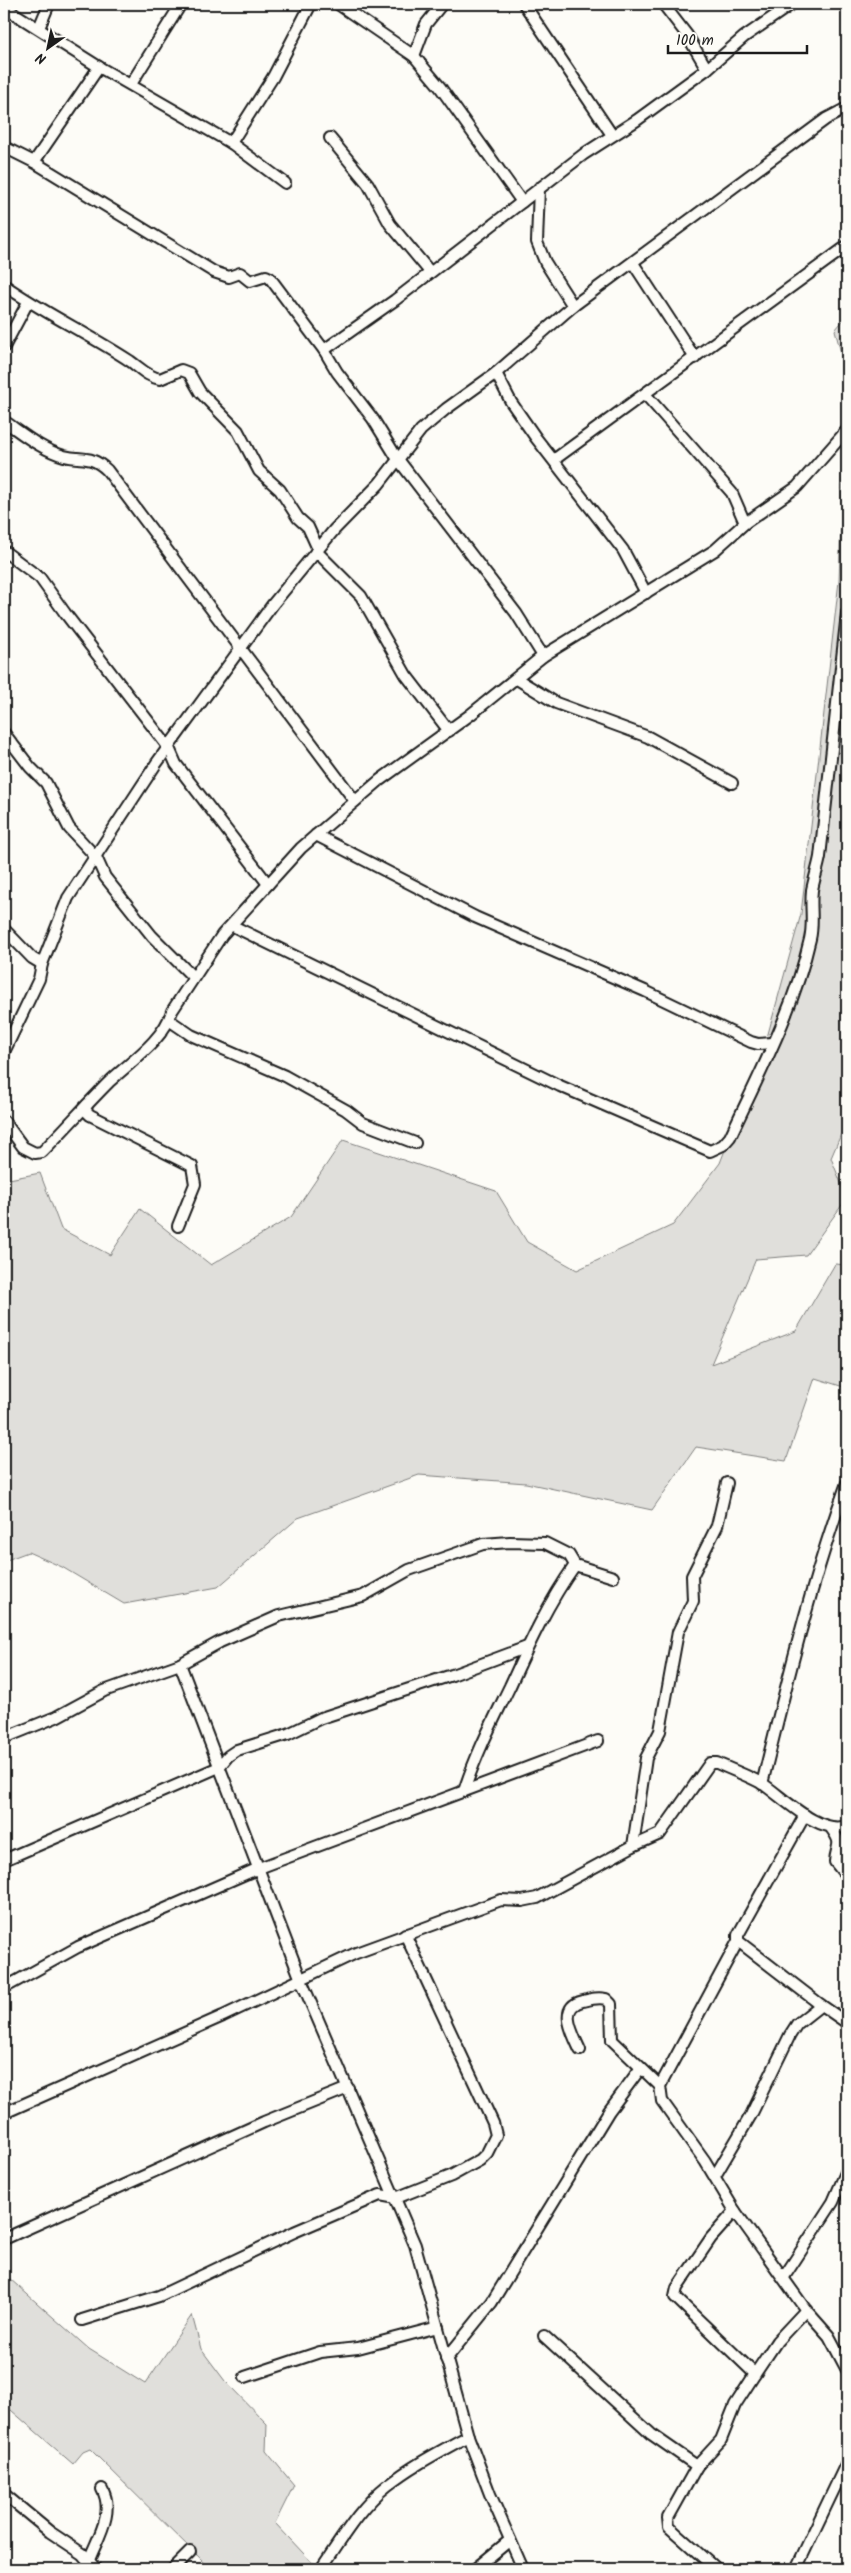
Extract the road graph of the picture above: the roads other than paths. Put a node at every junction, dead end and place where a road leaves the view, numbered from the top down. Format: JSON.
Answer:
{"nodes":[{"id":1,"x":49,"y":4,"type":"edge"},
{"id":2,"x":181,"y":4,"type":"edge"},
{"id":3,"x":311,"y":4,"type":"edge"},
{"id":4,"x":338,"y":4,"type":"edge"},
{"id":5,"x":442,"y":4,"type":"edge"},
{"id":6,"x":524,"y":4,"type":"edge"},
{"id":7,"x":663,"y":4,"type":"edge"},
{"id":8,"x":792,"y":4,"type":"edge"},
{"id":9,"x":4,"y":7,"type":"edge"},
{"id":10,"x":39,"y":28,"type":"junction"},
{"id":11,"x":414,"y":56,"type":"junction"},
{"id":12,"x":99,"y":67,"type":"junction"},
{"id":13,"x":707,"y":69,"type":"junction"},
{"id":14,"x":131,"y":84,"type":"junction"},
{"id":15,"x":847,"y":108,"type":"edge"},
{"id":16,"x":612,"y":135,"type":"junction"},
{"id":17,"x":330,"y":138,"type":"dead end"},
{"id":18,"x":231,"y":144,"type":"junction"},
{"id":19,"x":4,"y":148,"type":"edge"},
{"id":20,"x":34,"y":162,"type":"junction"},
{"id":21,"x":284,"y":183,"type":"dead end"},
{"id":22,"x":539,"y":188,"type":"junction"},
{"id":23,"x":522,"y":202,"type":"junction"},
{"id":24,"x":847,"y":246,"type":"edge"},
{"id":25,"x":633,"y":262,"type":"junction"},
{"id":26,"x":430,"y":272,"type":"junction"},
{"id":27,"x":4,"y":285,"type":"edge"},
{"id":28,"x":28,"y":302,"type":"junction"},
{"id":29,"x":573,"y":306,"type":"junction"},
{"id":30,"x":4,"y":347,"type":"edge"},
{"id":31,"x":324,"y":350,"type":"junction"},
{"id":32,"x":695,"y":358,"type":"junction"},
{"id":33,"x":496,"y":373,"type":"junction"},
{"id":34,"x":645,"y":394,"type":"junction"},
{"id":35,"x":4,"y":421,"type":"edge"},
{"id":36,"x":847,"y":431,"type":"edge"},
{"id":37,"x":397,"y":458,"type":"junction"},
{"id":38,"x":555,"y":459,"type":"junction"},
{"id":39,"x":745,"y":523,"type":"junction"},
{"id":40,"x":317,"y":550,"type":"junction"},
{"id":41,"x":4,"y":551,"type":"edge"},
{"id":42,"x":646,"y":592,"type":"junction"},
{"id":43,"x":847,"y":613,"type":"edge"},
{"id":44,"x":241,"y":648,"type":"junction"},
{"id":45,"x":543,"y":656,"type":"junction"},
{"id":46,"x":516,"y":680,"type":"junction"},
{"id":47,"x":448,"y":731,"type":"junction"},
{"id":48,"x":4,"y":733,"type":"edge"},
{"id":49,"x":169,"y":748,"type":"junction"},
{"id":50,"x":732,"y":782,"type":"dead end"},
{"id":51,"x":356,"y":801,"type":"junction"},
{"id":52,"x":316,"y":835,"type":"junction"},
{"id":53,"x":96,"y":857,"type":"junction"},
{"id":54,"x":268,"y":884,"type":"junction"},
{"id":55,"x":233,"y":926,"type":"junction"},
{"id":56,"x":4,"y":929,"type":"edge"},
{"id":57,"x":42,"y":964,"type":"junction"},
{"id":58,"x":193,"y":977,"type":"junction"},
{"id":59,"x":169,"y":1020,"type":"junction"},
{"id":60,"x":773,"y":1044,"type":"junction"},
{"id":61,"x":4,"y":1052,"type":"edge"},
{"id":62,"x":87,"y":1105,"type":"junction"},
{"id":63,"x":4,"y":1121,"type":"edge"},
{"id":64,"x":415,"y":1143,"type":"dead end"},
{"id":65,"x":178,"y":1226,"type":"dead end"},
{"id":66,"x":727,"y":1484,"type":"dead end"},
{"id":67,"x":847,"y":1484,"type":"edge"},
{"id":68,"x":575,"y":1565,"type":"junction"},
{"id":69,"x":613,"y":1577,"type":"dead end"},
{"id":70,"x":528,"y":1647,"type":"junction"},
{"id":71,"x":180,"y":1664,"type":"junction"},
{"id":72,"x":4,"y":1738,"type":"edge"},
{"id":73,"x":598,"y":1741,"type":"dead end"},
{"id":74,"x":218,"y":1767,"type":"junction"},
{"id":75,"x":762,"y":1784,"type":"junction"},
{"id":76,"x":464,"y":1791,"type":"junction"},
{"id":77,"x":805,"y":1816,"type":"junction"},
{"id":78,"x":847,"y":1826,"type":"edge"},
{"id":79,"x":831,"y":1828,"type":"junction"},
{"id":80,"x":633,"y":1846,"type":"junction"},
{"id":81,"x":4,"y":1860,"type":"edge"},
{"id":82,"x":259,"y":1868,"type":"junction"},
{"id":83,"x":847,"y":1877,"type":"edge"},
{"id":84,"x":405,"y":1934,"type":"junction"},
{"id":85,"x":738,"y":1941,"type":"junction"},
{"id":86,"x":301,"y":1980,"type":"junction"},
{"id":87,"x":4,"y":1988,"type":"edge"},
{"id":88,"x":821,"y":2005,"type":"junction"},
{"id":89,"x":847,"y":2023,"type":"edge"},
{"id":90,"x":580,"y":2050,"type":"dead end"},
{"id":91,"x":640,"y":2070,"type":"junction"},
{"id":92,"x":660,"y":2086,"type":"junction"},
{"id":93,"x":348,"y":2088,"type":"junction"},
{"id":94,"x":4,"y":2113,"type":"edge"},
{"id":95,"x":728,"y":2153,"type":"junction"},
{"id":96,"x":705,"y":2161,"type":"junction"},
{"id":97,"x":847,"y":2170,"type":"edge"},
{"id":98,"x":714,"y":2176,"type":"junction"},
{"id":99,"x":396,"y":2198,"type":"junction"},
{"id":100,"x":735,"y":2210,"type":"junction"},
{"id":101,"x":4,"y":2239,"type":"edge"},
{"id":102,"x":784,"y":2277,"type":"junction"},
{"id":103,"x":806,"y":2310,"type":"junction"},
{"id":104,"x":82,"y":2320,"type":"dead end"},
{"id":105,"x":438,"y":2326,"type":"junction"},
{"id":106,"x":544,"y":2336,"type":"dead end"},
{"id":107,"x":446,"y":2359,"type":"junction"},
{"id":108,"x":847,"y":2370,"type":"edge"},
{"id":109,"x":755,"y":2374,"type":"junction"},
{"id":110,"x":245,"y":2377,"type":"dead end"},
{"id":111,"x":468,"y":2436,"type":"junction"},
{"id":112,"x":847,"y":2462,"type":"edge"},
{"id":113,"x":697,"y":2466,"type":"junction"},
{"id":114,"x":102,"y":2489,"type":"dead end"},
{"id":115,"x":4,"y":2494,"type":"edge"},
{"id":116,"x":510,"y":2540,"type":"junction"},
{"id":117,"x":190,"y":2552,"type":"dead end"},
{"id":118,"x":89,"y":2560,"type":"junction"},
{"id":119,"x":323,"y":2566,"type":"dead end"},
{"id":120,"x":96,"y":2569,"type":"edge"},
{"id":121,"x":173,"y":2569,"type":"edge"},
{"id":122,"x":475,"y":2569,"type":"edge"},
{"id":123,"x":523,"y":2569,"type":"edge"},
{"id":124,"x":716,"y":2569,"type":"edge"},
{"id":125,"x":796,"y":2569,"type":"edge"}],
"edges":[{"from":1,"to":10,"type":"street"},
{"from":2,"to":14,"type":"street"},
{"from":3,"to":18,"type":"street"},
{"from":4,"to":11,"type":"street"},
{"from":5,"to":11,"type":"street"},
{"from":6,"to":16,"type":"street"},
{"from":7,"to":13,"type":"street"},
{"from":8,"to":13,"type":"street"},
{"from":9,"to":10,"type":"street"},
{"from":10,"to":12,"type":"street"},
{"from":11,"to":23,"type":"street"},
{"from":12,"to":14,"type":"street"},
{"from":12,"to":20,"type":"street"},
{"from":13,"to":16,"type":"street"},
{"from":14,"to":18,"type":"street"},
{"from":15,"to":25,"type":"street"},
{"from":16,"to":22,"type":"street"},
{"from":17,"to":26,"type":"street"},
{"from":18,"to":21,"type":"street"},
{"from":19,"to":20,"type":"street"},
{"from":20,"to":31,"type":"street"},
{"from":22,"to":23,"type":"street"},
{"from":22,"to":29,"type":"street"},
{"from":23,"to":26,"type":"street"},
{"from":24,"to":32,"type":"street"},
{"from":25,"to":29,"type":"street"},
{"from":25,"to":32,"type":"street"},
{"from":26,"to":31,"type":"street"},
{"from":27,"to":28,"type":"street"},
{"from":28,"to":30,"type":"street"},
{"from":28,"to":40,"type":"street"},
{"from":29,"to":33,"type":"street"},
{"from":31,"to":37,"type":"street"},
{"from":32,"to":34,"type":"street"},
{"from":33,"to":37,"type":"street"},
{"from":33,"to":38,"type":"street"},
{"from":34,"to":38,"type":"street"},
{"from":34,"to":39,"type":"street"},
{"from":35,"to":44,"type":"street"},
{"from":36,"to":39,"type":"street"},
{"from":37,"to":40,"type":"street"},
{"from":37,"to":45,"type":"street"},
{"from":38,"to":42,"type":"street"},
{"from":39,"to":42,"type":"street"},
{"from":40,"to":44,"type":"street"},
{"from":40,"to":47,"type":"street"},
{"from":41,"to":49,"type":"street"},
{"from":42,"to":45,"type":"street"},
{"from":43,"to":60,"type":"street"},
{"from":44,"to":49,"type":"street"},
{"from":44,"to":51,"type":"street"},
{"from":45,"to":46,"type":"street"},
{"from":46,"to":47,"type":"street"},
{"from":46,"to":50,"type":"street"},
{"from":47,"to":51,"type":"street"},
{"from":48,"to":53,"type":"street"},
{"from":49,"to":53,"type":"street"},
{"from":49,"to":54,"type":"street"},
{"from":51,"to":52,"type":"street"},
{"from":52,"to":54,"type":"street"},
{"from":52,"to":60,"type":"street"},
{"from":53,"to":57,"type":"street"},
{"from":53,"to":58,"type":"street"},
{"from":54,"to":55,"type":"street"},
{"from":55,"to":58,"type":"street"},
{"from":55,"to":60,"type":"street"},
{"from":56,"to":57,"type":"street"},
{"from":57,"to":61,"type":"street"},
{"from":58,"to":59,"type":"street"},
{"from":59,"to":62,"type":"street"},
{"from":59,"to":64,"type":"street"},
{"from":62,"to":63,"type":"street"},
{"from":62,"to":65,"type":"street"},
{"from":66,"to":80,"type":"street"},
{"from":67,"to":75,"type":"street"},
{"from":68,"to":69,"type":"street"},
{"from":68,"to":70,"type":"street"},
{"from":68,"to":71,"type":"street"},
{"from":70,"to":74,"type":"street"},
{"from":70,"to":76,"type":"street"},
{"from":71,"to":72,"type":"street"},
{"from":71,"to":74,"type":"street"},
{"from":73,"to":76,"type":"street"},
{"from":74,"to":81,"type":"street"},
{"from":74,"to":82,"type":"street"},
{"from":75,"to":77,"type":"street"},
{"from":75,"to":80,"type":"street"},
{"from":76,"to":82,"type":"street"},
{"from":77,"to":79,"type":"street"},
{"from":77,"to":85,"type":"street"},
{"from":78,"to":79,"type":"street"},
{"from":79,"to":83,"type":"street"},
{"from":80,"to":84,"type":"street"},
{"from":82,"to":86,"type":"street"},
{"from":82,"to":87,"type":"street"},
{"from":84,"to":86,"type":"street"},
{"from":84,"to":99,"type":"street"},
{"from":85,"to":88,"type":"street"},
{"from":85,"to":92,"type":"street"},
{"from":86,"to":93,"type":"street"},
{"from":86,"to":94,"type":"street"},
{"from":88,"to":89,"type":"street"},
{"from":88,"to":95,"type":"street"},
{"from":90,"to":91,"type":"street"},
{"from":91,"to":92,"type":"street"},
{"from":91,"to":107,"type":"street"},
{"from":92,"to":96,"type":"street"},
{"from":93,"to":99,"type":"street"},
{"from":93,"to":101,"type":"street"},
{"from":95,"to":96,"type":"street"},
{"from":95,"to":98,"type":"street"},
{"from":96,"to":98,"type":"street"},
{"from":97,"to":102,"type":"street"},
{"from":98,"to":100,"type":"street"},
{"from":99,"to":104,"type":"street"},
{"from":99,"to":105,"type":"street"},
{"from":100,"to":102,"type":"street"},
{"from":100,"to":109,"type":"street"},
{"from":102,"to":103,"type":"street"},
{"from":103,"to":108,"type":"street"},
{"from":103,"to":109,"type":"street"},
{"from":105,"to":107,"type":"street"},
{"from":105,"to":110,"type":"street"},
{"from":106,"to":113,"type":"street"},
{"from":107,"to":111,"type":"street"},
{"from":109,"to":113,"type":"street"},
{"from":111,"to":116,"type":"street"},
{"from":111,"to":119,"type":"street"},
{"from":112,"to":125,"type":"street"},
{"from":113,"to":124,"type":"street"},
{"from":114,"to":118,"type":"street"},
{"from":115,"to":118,"type":"street"},
{"from":116,"to":122,"type":"street"},
{"from":116,"to":123,"type":"street"},
{"from":117,"to":121,"type":"street"},
{"from":118,"to":120,"type":"street"}]}
